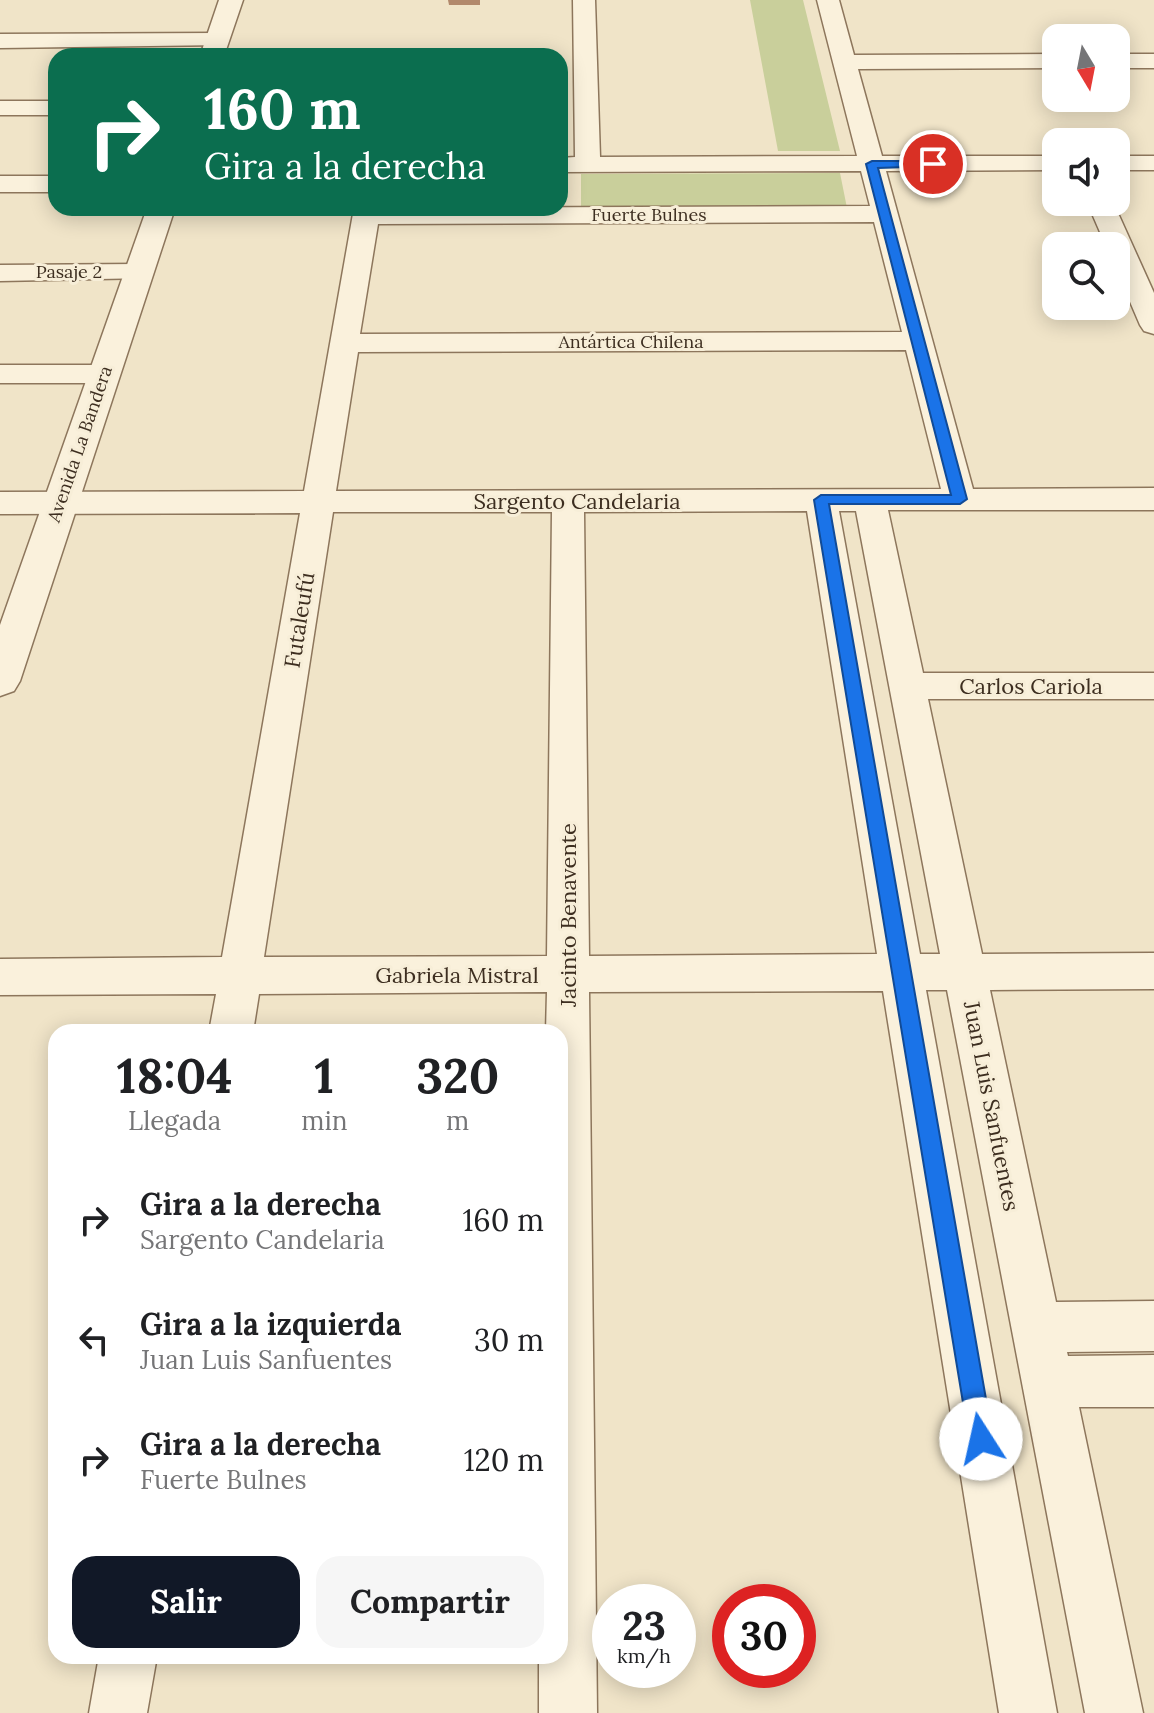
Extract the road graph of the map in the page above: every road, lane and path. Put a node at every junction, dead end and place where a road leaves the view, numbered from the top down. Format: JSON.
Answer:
{"nodes":[{"id":1,"x":231,"y":0,"type":"edge"},
{"id":2,"x":584,"y":0,"type":"edge"},
{"id":3,"x":828,"y":0,"type":"edge"},
{"id":4,"x":0,"y":41,"type":"edge"},
{"id":5,"x":215,"y":48,"type":"edge"},
{"id":6,"x":1042,"y":61,"type":"edge"},
{"id":7,"x":1130,"y":61,"type":"edge"},
{"id":8,"x":1154,"y":61,"type":"edge"},
{"id":9,"x":568,"y":62,"type":"edge"},
{"id":10,"x":585,"y":62,"type":"junction"},
{"id":11,"x":844,"y":62,"type":"junction"},
{"id":12,"x":0,"y":108,"type":"edge"},
{"id":13,"x":48,"y":108,"type":"edge"},
{"id":14,"x":1042,"y":163,"type":"edge"},
{"id":15,"x":1130,"y":163,"type":"edge"},
{"id":16,"x":1154,"y":163,"type":"edge"},
{"id":17,"x":872,"y":164,"type":"junction"},
{"id":18,"x":568,"y":165,"type":"edge"},
{"id":19,"x":588,"y":165,"type":"junction"},
{"id":20,"x":0,"y":184,"type":"edge"},
{"id":21,"x":48,"y":184,"type":"edge"},
{"id":22,"x":568,"y":213,"type":"edge"},
{"id":23,"x":884,"y":214,"type":"junction"},
{"id":24,"x":158,"y":216,"type":"edge"},
{"id":25,"x":366,"y":216,"type":"edge"},
{"id":26,"x":1106,"y":216,"type":"edge"},
{"id":27,"x":139,"y":272,"type":"junction"},
{"id":28,"x":0,"y":273,"type":"edge"},
{"id":29,"x":1154,"y":325,"type":"edge"},
{"id":30,"x":918,"y":341,"type":"junction"},
{"id":31,"x":345,"y":343,"type":"junction"},
{"id":32,"x":0,"y":374,"type":"edge"},
{"id":33,"x":104,"y":374,"type":"junction"},
{"id":34,"x":960,"y":499,"type":"junction"},
{"id":35,"x":1154,"y":499,"type":"edge"},
{"id":36,"x":821,"y":500,"type":"junction"},
{"id":37,"x":870,"y":500,"type":"junction"},
{"id":38,"x":319,"y":501,"type":"junction"},
{"id":39,"x":568,"y":501,"type":"junction"},
{"id":40,"x":0,"y":503,"type":"edge"},
{"id":41,"x":60,"y":503,"type":"junction"},
{"id":42,"x":0,"y":681,"type":"edge"},
{"id":43,"x":1154,"y":686,"type":"edge"},
{"id":44,"x":910,"y":700,"type":"junction"},
{"id":45,"x":1154,"y":712,"type":"edge"},
{"id":46,"x":1154,"y":971,"type":"edge"},
{"id":47,"x":902,"y":972,"type":"junction"},
{"id":48,"x":965,"y":972,"type":"junction"},
{"id":49,"x":568,"y":974,"type":"junction"},
{"id":50,"x":240,"y":976,"type":"junction"},
{"id":51,"x":0,"y":977,"type":"edge"},
{"id":52,"x":232,"y":1024,"type":"edge"},
{"id":53,"x":1154,"y":1326,"type":"edge"},
{"id":54,"x":1036,"y":1327,"type":"junction"},
{"id":55,"x":1154,"y":1381,"type":"edge"},
{"id":56,"x":1047,"y":1382,"type":"junction"},
{"id":57,"x":127,"y":1664,"type":"edge"},
{"id":58,"x":118,"y":1713,"type":"edge"},
{"id":59,"x":568,"y":1713,"type":"edge"},
{"id":60,"x":1028,"y":1713,"type":"edge"},
{"id":61,"x":1114,"y":1713,"type":"edge"}],
"edges":[{"from":1,"to":5,"type":"street"},
{"from":2,"to":10,"type":"street"},
{"from":3,"to":11,"type":"street"},
{"from":4,"to":5,"type":"street"},
{"from":6,"to":11,"type":"street"},
{"from":7,"to":8,"type":"street"},
{"from":9,"to":10,"type":"street"},
{"from":10,"to":19,"type":"street"},
{"from":11,"to":17,"type":"street"},
{"from":12,"to":13,"type":"street"},
{"from":14,"to":17,"type":"street"},
{"from":15,"to":16,"type":"street"},
{"from":17,"to":19,"type":"street"},
{"from":17,"to":23,"type":"street"},
{"from":18,"to":19,"type":"street"},
{"from":20,"to":21,"type":"street"},
{"from":22,"to":23,"type":"street","name":"Fuerte Bulnes"},
{"from":23,"to":30,"type":"street"},
{"from":24,"to":27,"type":"street","name":"Avenida La Bandera"},
{"from":25,"to":31,"type":"street","name":"Futaleufú"},
{"from":26,"to":29,"type":"street"},
{"from":27,"to":28,"type":"street","name":"Pasaje 2"},
{"from":27,"to":33,"type":"street","name":"Avenida La Bandera"},
{"from":30,"to":31,"type":"street","name":"Antártica Chilena"},
{"from":30,"to":34,"type":"street"},
{"from":31,"to":38,"type":"street","name":"Futaleufú"},
{"from":32,"to":33,"type":"street"},
{"from":33,"to":41,"type":"street","name":"Avenida La Bandera"},
{"from":34,"to":35,"type":"street","name":"Sargento Candelaria"},
{"from":34,"to":37,"type":"street","name":"Sargento Candelaria"},
{"from":36,"to":37,"type":"street","name":"Sargento Candelaria"},
{"from":36,"to":39,"type":"street","name":"Sargento Candelaria"},
{"from":36,"to":47,"type":"street"},
{"from":37,"to":44,"type":"street","name":"Juan Luis Sanfuentes"},
{"from":38,"to":39,"type":"street","name":"Sargento Candelaria"},
{"from":38,"to":41,"type":"street","name":"Sargento Candelaria"},
{"from":38,"to":50,"type":"street","name":"Futaleufú"},
{"from":39,"to":49,"type":"street","name":"Jacinto Benavente"},
{"from":40,"to":41,"type":"street","name":"Sargento Candelaria"},
{"from":41,"to":42,"type":"street","name":"Avenida La Bandera"},
{"from":43,"to":44,"type":"street","name":"Carlos Cariola"},
{"from":44,"to":45,"type":"street","name":"Carlos Cariola"},
{"from":44,"to":48,"type":"street","name":"Juan Luis Sanfuentes"},
{"from":46,"to":48,"type":"street","name":"Gabriela Mistral"},
{"from":47,"to":48,"type":"street","name":"Gabriela Mistral"},
{"from":47,"to":49,"type":"street","name":"Gabriela Mistral"},
{"from":47,"to":60,"type":"street"},
{"from":48,"to":54,"type":"street","name":"Juan Luis Sanfuentes"},
{"from":49,"to":50,"type":"street","name":"Gabriela Mistral"},
{"from":49,"to":59,"type":"street","name":"Jacinto Benavente"},
{"from":50,"to":51,"type":"street","name":"Gabriela Mistral"},
{"from":50,"to":52,"type":"street","name":"Futaleufú"},
{"from":53,"to":54,"type":"street"},
{"from":54,"to":56,"type":"street","name":"Juan Luis Sanfuentes"},
{"from":55,"to":56,"type":"street"},
{"from":56,"to":61,"type":"street","name":"Juan Luis Sanfuentes"},
{"from":57,"to":58,"type":"street"}]}
